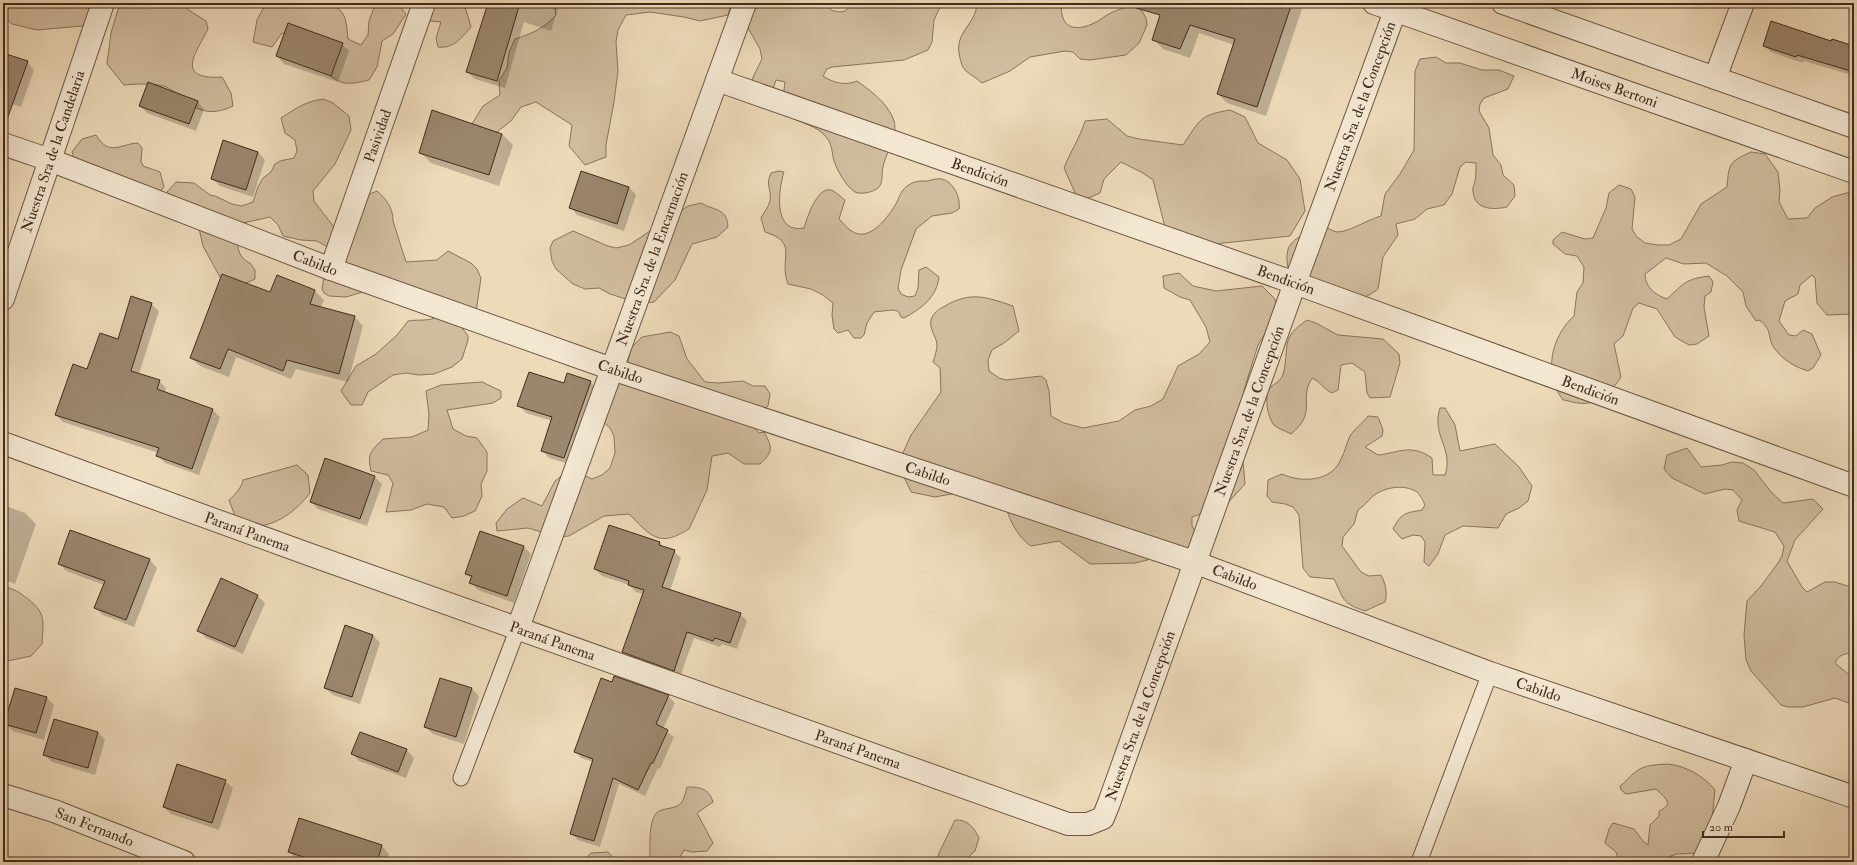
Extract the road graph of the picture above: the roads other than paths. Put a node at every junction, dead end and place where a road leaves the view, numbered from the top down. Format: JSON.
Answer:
{"nodes":[{"id":1,"x":103,"y":3,"type":"edge"},
{"id":2,"x":424,"y":3,"type":"edge"},
{"id":3,"x":745,"y":3,"type":"edge"},
{"id":4,"x":1374,"y":3,"type":"edge"},
{"id":5,"x":1503,"y":3,"type":"edge"},
{"id":6,"x":1743,"y":3,"type":"edge"},
{"id":7,"x":1397,"y":7,"type":"edge"},
{"id":8,"x":1715,"y":78,"type":"junction"},
{"id":9,"x":717,"y":80,"type":"junction"},
{"id":10,"x":1854,"y":127,"type":"edge"},
{"id":11,"x":3,"y":144,"type":"edge"},
{"id":12,"x":50,"y":160,"type":"junction"},
{"id":13,"x":1854,"y":172,"type":"edge"},
{"id":14,"x":331,"y":269,"type":"junction"},
{"id":15,"x":1295,"y":283,"type":"junction"},
{"id":16,"x":3,"y":299,"type":"edge"},
{"id":17,"x":612,"y":369,"type":"junction"},
{"id":18,"x":3,"y":443,"type":"edge"},
{"id":19,"x":1854,"y":486,"type":"edge"},
{"id":20,"x":1194,"y":562,"type":"junction"},
{"id":21,"x":518,"y":628,"type":"junction"},
{"id":22,"x":1490,"y":673,"type":"junction"},
{"id":23,"x":1746,"y":760,"type":"junction"},
{"id":24,"x":462,"y":778,"type":"dead end"},
{"id":25,"x":3,"y":795,"type":"edge"},
{"id":26,"x":1854,"y":797,"type":"edge"},
{"id":27,"x":1103,"y":818,"type":"joint"},
{"id":28,"x":184,"y":862,"type":"edge"},
{"id":29,"x":1419,"y":862,"type":"edge"},
{"id":30,"x":1703,"y":862,"type":"edge"}],
"edges":[{"from":1,"to":12,"type":"street","name":"Nuestra Sra de la Candelaria"},
{"from":2,"to":14,"type":"street","name":"Pasividad"},
{"from":3,"to":9,"type":"street","name":"Nuestra Sra. de la Encarnación"},
{"from":4,"to":7,"type":"street","name":"Moises Bertoni"},
{"from":5,"to":8,"type":"street"},
{"from":6,"to":8,"type":"street"},
{"from":7,"to":13,"type":"street","name":"Moises Bertoni"},
{"from":7,"to":15,"type":"street","name":"Nuestra Sra. de la Concepción"},
{"from":8,"to":10,"type":"street"},
{"from":9,"to":15,"type":"street","name":"Bendición"},
{"from":9,"to":17,"type":"street","name":"Nuestra Sra. de la Encarnación"},
{"from":11,"to":12,"type":"street","name":"Cabildo"},
{"from":12,"to":14,"type":"street","name":"Cabildo"},
{"from":12,"to":16,"type":"street","name":"Nuestra Sra de la Candelaria"},
{"from":14,"to":17,"type":"street","name":"Cabildo"},
{"from":15,"to":19,"type":"street","name":"Bendición"},
{"from":15,"to":20,"type":"street","name":"Nuestra Sra. de la Concepción"},
{"from":17,"to":20,"type":"street","name":"Cabildo"},
{"from":17,"to":21,"type":"street","name":"Nuestra Sra. de la Encarnación"},
{"from":18,"to":21,"type":"street","name":"Paraná Panema"},
{"from":20,"to":22,"type":"street","name":"Cabildo"},
{"from":20,"to":27,"type":"street","name":"Nuestra Sra. de la Concepción"},
{"from":21,"to":24,"type":"lane"},
{"from":21,"to":27,"type":"street","name":"Paraná Panema"},
{"from":22,"to":23,"type":"street","name":"Cabildo"},
{"from":22,"to":29,"type":"lane"},
{"from":23,"to":26,"type":"street","name":"Cabildo"},
{"from":23,"to":30,"type":"street"},
{"from":25,"to":28,"type":"street","name":"San Fernando"}]}
